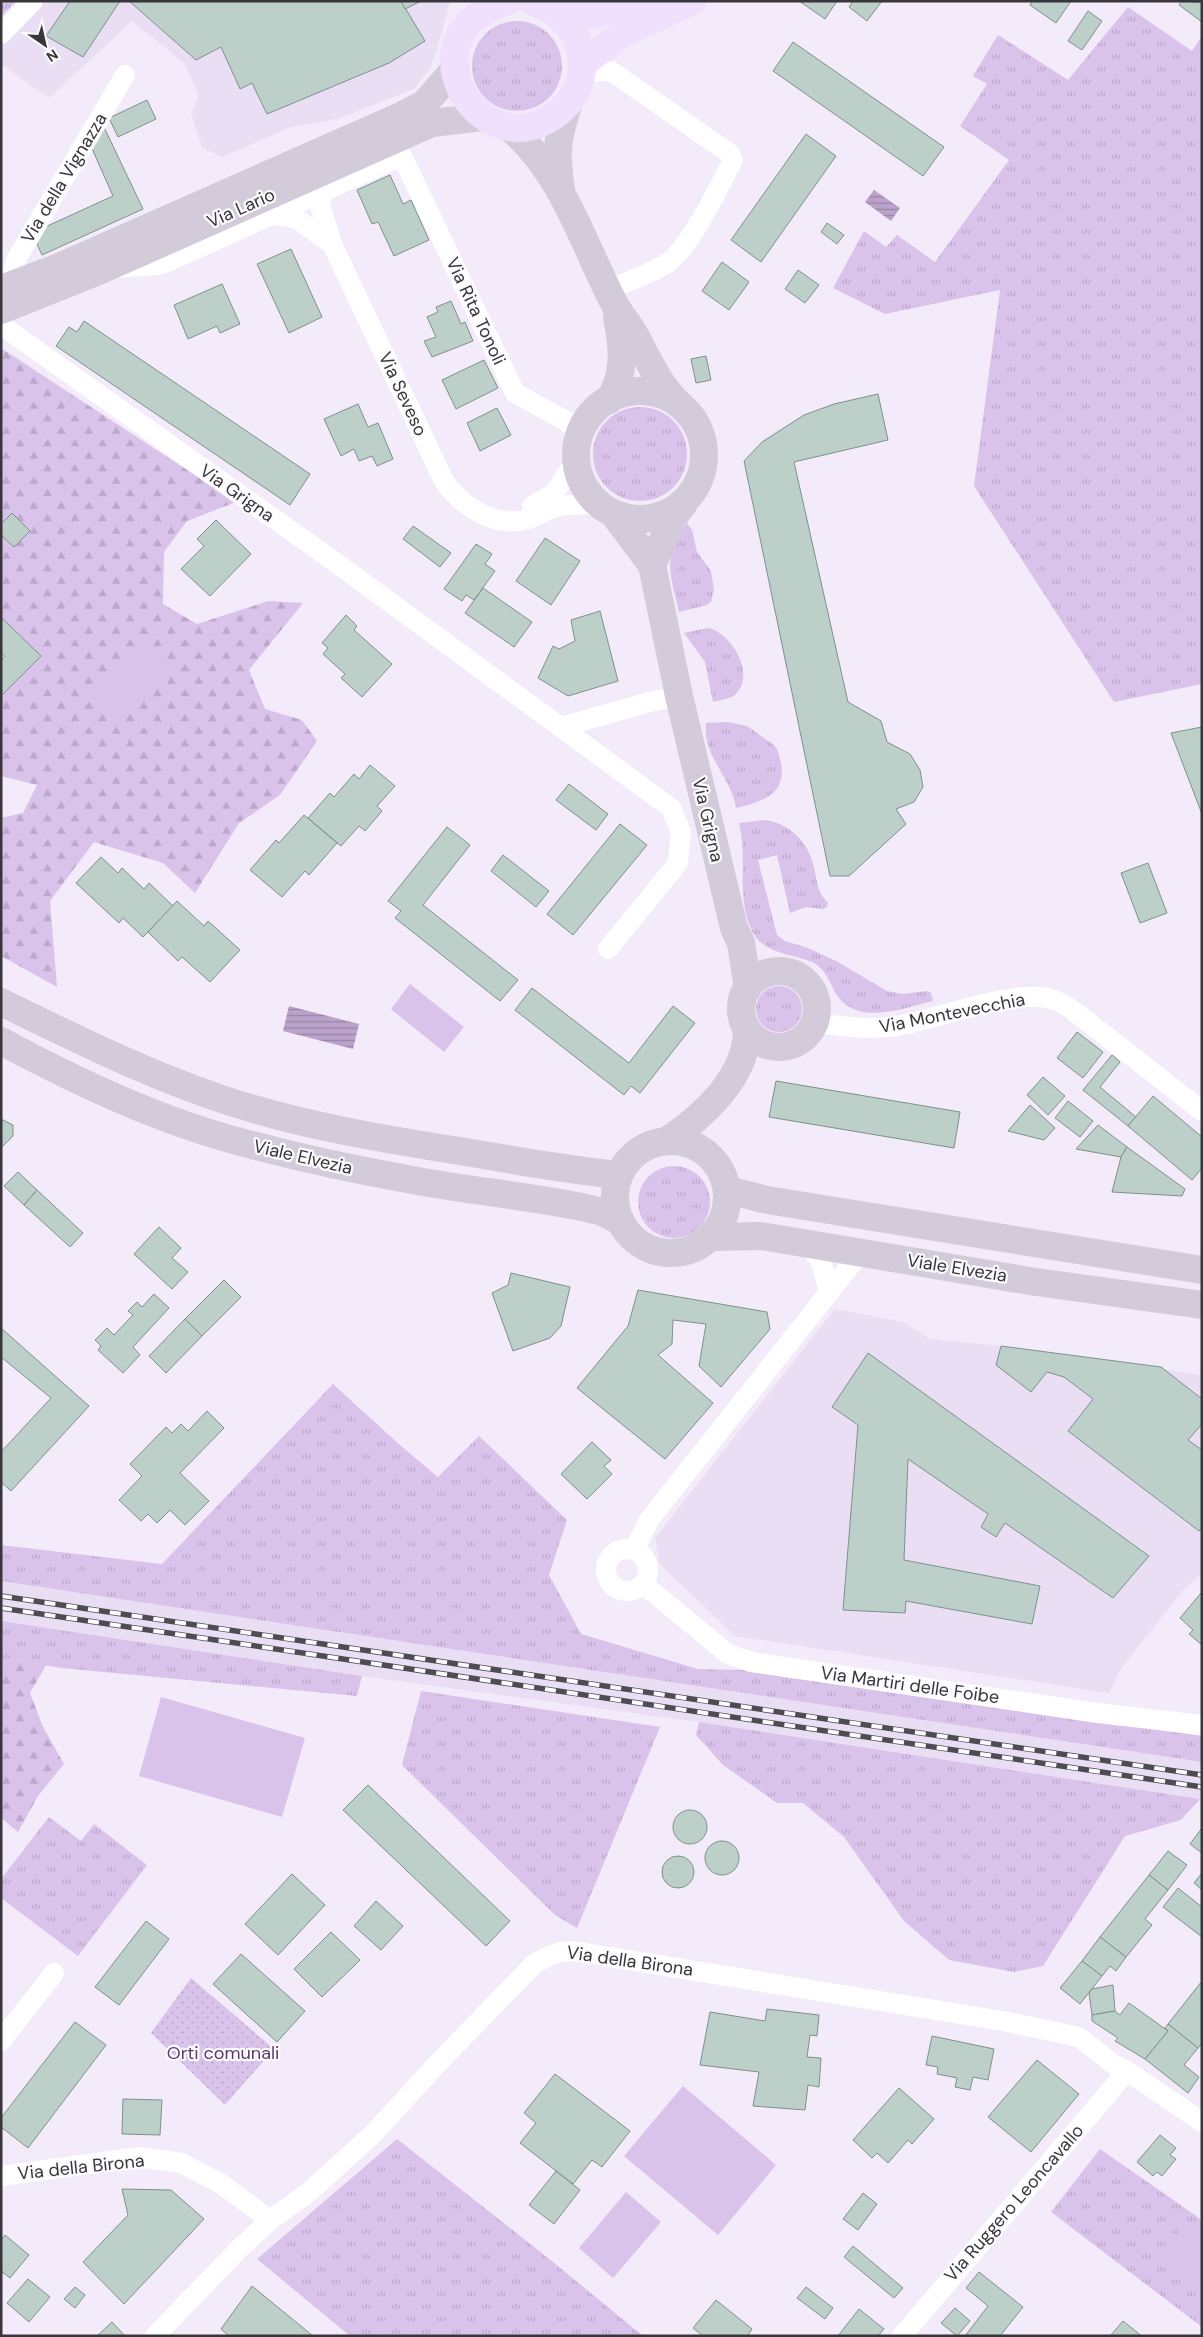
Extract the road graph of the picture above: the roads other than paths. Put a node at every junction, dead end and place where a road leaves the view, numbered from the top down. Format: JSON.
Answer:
{"nodes":[{"id":1,"x":33,"y":1,"type":"edge"},
{"id":2,"x":507,"y":1,"type":"edge"},
{"id":3,"x":531,"y":1,"type":"edge"},
{"id":4,"x":643,"y":1,"type":"edge"},
{"id":5,"x":693,"y":1,"type":"edge"},
{"id":6,"x":469,"y":12,"type":"edge"},
{"id":7,"x":560,"y":16,"type":"junction"},
{"id":8,"x":1,"y":34,"type":"edge"},
{"id":9,"x":582,"y":68,"type":"junction"},
{"id":10,"x":455,"y":69,"type":"junction"},
{"id":11,"x":124,"y":76,"type":"dead end"},
{"id":12,"x":569,"y":102,"type":"junction"},
{"id":13,"x":483,"y":117,"type":"junction"},
{"id":14,"x":510,"y":128,"type":"junction"},
{"id":15,"x":321,"y":191,"type":"junction"},
{"id":16,"x":562,"y":194,"type":"junction"},
{"id":17,"x":272,"y":214,"type":"junction"},
{"id":18,"x":332,"y":244,"type":"junction"},
{"id":19,"x":101,"y":270,"type":"junction"},
{"id":20,"x":9,"y":286,"type":"edge"},
{"id":21,"x":611,"y":297,"type":"junction"},
{"id":22,"x":1,"y":310,"type":"edge"},
{"id":23,"x":1,"y":325,"type":"edge"},
{"id":24,"x":609,"y":400,"type":"junction"},
{"id":25,"x":680,"y":406,"type":"junction"},
{"id":26,"x":578,"y":448,"type":"junction"},
{"id":27,"x":688,"y":497,"type":"junction"},
{"id":28,"x":606,"y":508,"type":"junction"},
{"id":29,"x":500,"y":519,"type":"junction"},
{"id":30,"x":652,"y":564,"type":"junction"},
{"id":31,"x":679,"y":696,"type":"junction"},
{"id":32,"x":561,"y":727,"type":"junction"},
{"id":33,"x":608,"y":949,"type":"dead end"},
{"id":34,"x":758,"y":980,"type":"junction"},
{"id":35,"x":1,"y":1002,"type":"edge"},
{"id":36,"x":815,"y":1023,"type":"junction"},
{"id":37,"x":747,"y":1030,"type":"junction"},
{"id":38,"x":1,"y":1041,"type":"edge"},
{"id":39,"x":774,"y":1047,"type":"junction"},
{"id":40,"x":741,"y":1064,"type":"junction"},
{"id":41,"x":710,"y":1107,"type":"junction"},
{"id":42,"x":1202,"y":1111,"type":"edge"},
{"id":43,"x":668,"y":1140,"type":"junction"},
{"id":44,"x":714,"y":1159,"type":"junction"},
{"id":45,"x":619,"y":1175,"type":"junction"},
{"id":46,"x":728,"y":1190,"type":"junction"},
{"id":47,"x":620,"y":1221,"type":"junction"},
{"id":48,"x":712,"y":1237,"type":"junction"},
{"id":49,"x":809,"y":1244,"type":"junction"},
{"id":50,"x":861,"y":1252,"type":"junction"},
{"id":51,"x":1202,"y":1270,"type":"edge"},
{"id":52,"x":829,"y":1292,"type":"junction"},
{"id":53,"x":1202,"y":1305,"type":"edge"},
{"id":54,"x":634,"y":1550,"type":"junction"},
{"id":55,"x":643,"y":1584,"type":"junction"},
{"id":56,"x":1202,"y":1725,"type":"edge"},
{"id":57,"x":54,"y":1973,"type":"dead end"},
{"id":58,"x":1,"y":2041,"type":"edge"},
{"id":59,"x":1127,"y":2072,"type":"junction"},
{"id":60,"x":1202,"y":2122,"type":"edge"},
{"id":61,"x":1,"y":2176,"type":"edge"},
{"id":62,"x":270,"y":2220,"type":"junction"},
{"id":63,"x":155,"y":2336,"type":"edge"},
{"id":64,"x":902,"y":2336,"type":"edge"}],
"edges":[{"from":1,"to":8,"type":"street"},
{"from":2,"to":6,"type":"main road"},
{"from":3,"to":7,"type":"main road"},
{"from":4,"to":7,"type":"main road"},
{"from":5,"to":9,"type":"main road"},
{"from":6,"to":10,"type":"main road"},
{"from":7,"to":9,"type":"main road"},
{"from":9,"to":12,"type":"main road"},
{"from":9,"to":21,"type":"street"},
{"from":10,"to":13,"type":"main road"},
{"from":10,"to":20,"type":"main road","name":"Via Lario"},
{"from":11,"to":20,"type":"street","name":"Via della Vignazza"},
{"from":12,"to":14,"type":"main road"},
{"from":12,"to":16,"type":"main road"},
{"from":13,"to":14,"type":"main road"},
{"from":13,"to":19,"type":"main road","name":"Via Lario"},
{"from":14,"to":16,"type":"main road"},
{"from":15,"to":17,"type":"street"},
{"from":15,"to":18,"type":"street","name":"Via Seveso"},
{"from":15,"to":26,"type":"street","name":"Via Rita Tonoli"},
{"from":16,"to":21,"type":"main road"},
{"from":17,"to":18,"type":"street","name":"Via Seveso"},
{"from":17,"to":19,"type":"street"},
{"from":18,"to":29,"type":"street","name":"Via Seveso"},
{"from":19,"to":22,"type":"main road","name":"Via Lario"},
{"from":21,"to":24,"type":"main road"},
{"from":21,"to":25,"type":"main road"},
{"from":23,"to":32,"type":"street","name":"Via Grigna"},
{"from":24,"to":25,"type":"main road"},
{"from":24,"to":26,"type":"main road"},
{"from":25,"to":27,"type":"main road"},
{"from":26,"to":28,"type":"main road"},
{"from":26,"to":29,"type":"street"},
{"from":27,"to":28,"type":"main road"},
{"from":27,"to":30,"type":"main road"},
{"from":28,"to":29,"type":"street","name":"Via Seveso"},
{"from":28,"to":30,"type":"main road","name":"Via Grigna"},
{"from":30,"to":31,"type":"main road","name":"Via Grigna"},
{"from":31,"to":32,"type":"street"},
{"from":31,"to":34,"type":"main road","name":"Via Grigna"},
{"from":32,"to":33,"type":"street","name":"Via Grigna"},
{"from":34,"to":36,"type":"main road"},
{"from":34,"to":37,"type":"main road"},
{"from":35,"to":45,"type":"main road","name":"Viale Elvezia"},
{"from":36,"to":39,"type":"main road"},
{"from":36,"to":42,"type":"street","name":"Via Montevecchia"},
{"from":37,"to":39,"type":"main road"},
{"from":37,"to":40,"type":"main road"},
{"from":38,"to":47,"type":"main road","name":"Viale Elvezia"},
{"from":39,"to":40,"type":"main road"},
{"from":40,"to":41,"type":"main road"},
{"from":41,"to":43,"type":"main road"},
{"from":41,"to":44,"type":"main road"},
{"from":43,"to":44,"type":"main road","name":"Viale Elvezia"},
{"from":43,"to":45,"type":"main road","name":"Viale Elvezia"},
{"from":44,"to":46,"type":"main road","name":"Viale Elvezia"},
{"from":45,"to":47,"type":"main road","name":"Viale Elvezia"},
{"from":46,"to":48,"type":"main road","name":"Viale Elvezia"},
{"from":46,"to":51,"type":"main road","name":"Viale Elvezia"},
{"from":47,"to":48,"type":"main road","name":"Viale Elvezia"},
{"from":48,"to":49,"type":"main road","name":"Viale Elvezia"},
{"from":49,"to":50,"type":"main road","name":"Viale Elvezia"},
{"from":49,"to":52,"type":"street"},
{"from":50,"to":52,"type":"street"},
{"from":50,"to":53,"type":"main road","name":"Viale Elvezia"},
{"from":52,"to":54,"type":"street"},
{"from":54,"to":55,"type":"street"},
{"from":54,"to":55,"type":"street"},
{"from":55,"to":56,"type":"street","name":"Via Martiri delle Foibe"},
{"from":57,"to":58,"type":"street"},
{"from":59,"to":60,"type":"street","name":"Via della Birona"},
{"from":59,"to":62,"type":"street","name":"Via della Birona"},
{"from":59,"to":64,"type":"street","name":"Via Ruggero Leoncavallo"},
{"from":61,"to":62,"type":"street","name":"Via della Birona"},
{"from":62,"to":63,"type":"street"}]}
